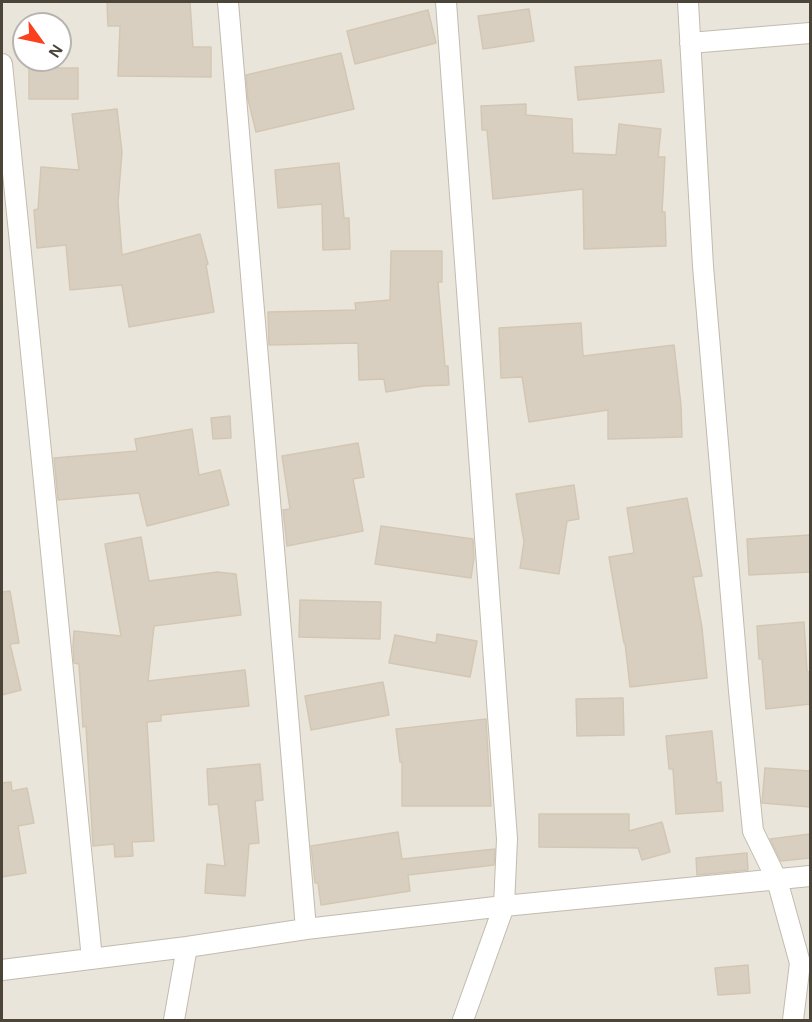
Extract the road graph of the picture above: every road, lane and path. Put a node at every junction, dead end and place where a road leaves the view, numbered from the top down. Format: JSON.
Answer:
{"nodes":[{"id":1,"x":228,"y":2,"type":"edge"},
{"id":2,"x":446,"y":2,"type":"edge"},
{"id":3,"x":688,"y":2,"type":"edge"},
{"id":4,"x":810,"y":33,"type":"edge"},
{"id":5,"x":690,"y":43,"type":"junction"},
{"id":6,"x":2,"y":64,"type":"edge"},
{"id":7,"x":810,"y":876,"type":"edge"},
{"id":8,"x":777,"y":880,"type":"junction"},
{"id":9,"x":504,"y":906,"type":"junction"},
{"id":10,"x":306,"y":929,"type":"junction"},
{"id":11,"x":188,"y":947,"type":"junction"},
{"id":12,"x":92,"y":959,"type":"junction"},
{"id":13,"x":2,"y":970,"type":"edge"},
{"id":14,"x":174,"y":1020,"type":"edge"},
{"id":15,"x":463,"y":1020,"type":"edge"},
{"id":16,"x":793,"y":1020,"type":"edge"}],
"edges":[{"from":1,"to":10,"type":"street"},
{"from":2,"to":9,"type":"street"},
{"from":3,"to":5,"type":"street"},
{"from":4,"to":5,"type":"street"},
{"from":5,"to":8,"type":"street"},
{"from":6,"to":12,"type":"street"},
{"from":7,"to":8,"type":"street"},
{"from":8,"to":9,"type":"street"},
{"from":8,"to":16,"type":"street"},
{"from":9,"to":10,"type":"street"},
{"from":9,"to":15,"type":"street"},
{"from":10,"to":11,"type":"street"},
{"from":11,"to":12,"type":"street"},
{"from":11,"to":14,"type":"street"},
{"from":12,"to":13,"type":"street"}]}
